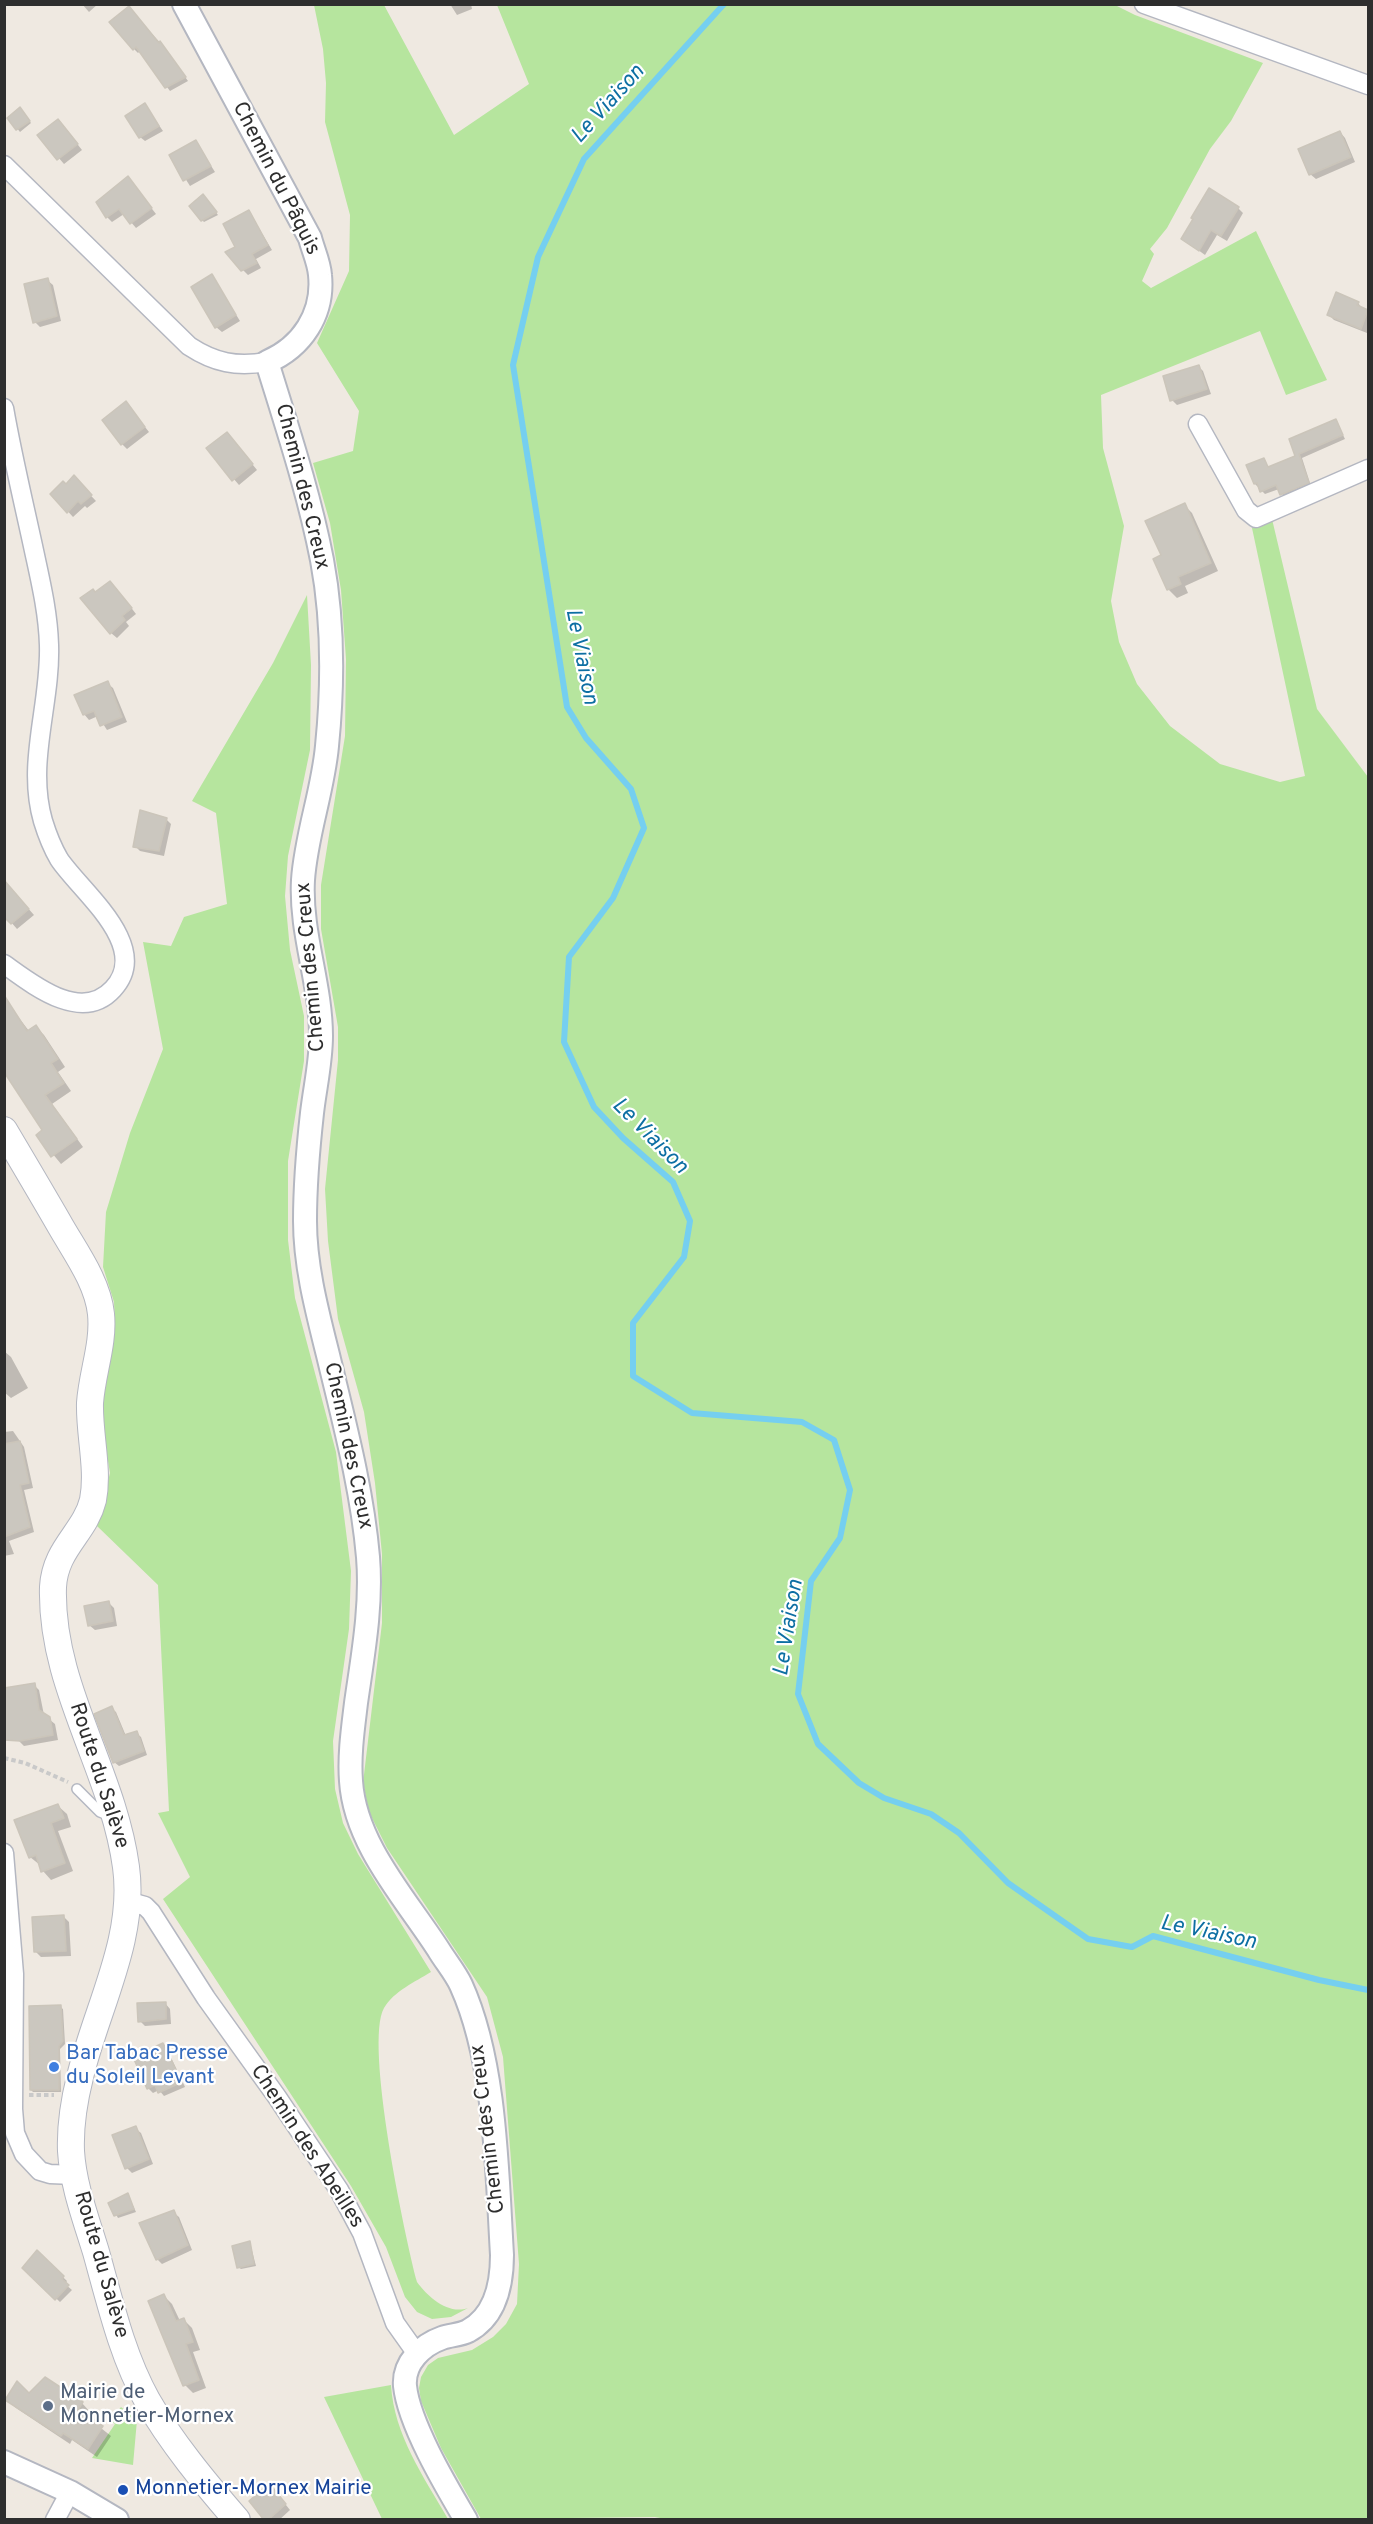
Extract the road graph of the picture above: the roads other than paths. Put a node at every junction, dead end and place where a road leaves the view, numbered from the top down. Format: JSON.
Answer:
{"nodes":[{"id":1,"x":184,"y":4,"type":"edge"},
{"id":2,"x":1144,"y":4,"type":"edge"},
{"id":3,"x":1368,"y":85,"type":"edge"},
{"id":4,"x":4,"y":165,"type":"edge"},
{"id":5,"x":267,"y":362,"type":"junction"},
{"id":6,"x":4,"y":408,"type":"edge"},
{"id":7,"x":1198,"y":424,"type":"dead end"},
{"id":8,"x":1368,"y":469,"type":"edge"},
{"id":9,"x":4,"y":964,"type":"edge"},
{"id":10,"x":4,"y":1130,"type":"edge"},
{"id":11,"x":77,"y":1789,"type":"road end"},
{"id":12,"x":116,"y":1817,"type":"junction"},
{"id":13,"x":4,"y":1853,"type":"edge"},
{"id":14,"x":127,"y":1901,"type":"junction"},
{"id":15,"x":11,"y":2140,"type":"edge"},
{"id":16,"x":74,"y":2175,"type":"junction"},
{"id":17,"x":417,"y":2354,"type":"junction"},
{"id":18,"x":4,"y":2462,"type":"edge"},
{"id":19,"x":70,"y":2492,"type":"junction"},
{"id":20,"x":55,"y":2520,"type":"edge"},
{"id":21,"x":117,"y":2520,"type":"edge"},
{"id":22,"x":237,"y":2520,"type":"edge"},
{"id":23,"x":466,"y":2520,"type":"edge"}],
"edges":[{"from":1,"to":5,"type":"street","name":"Chemin du Pâquis"},
{"from":2,"to":3,"type":"street"},
{"from":4,"to":5,"type":"street","name":"Chemin du Pâquis"},
{"from":5,"to":17,"type":"street","name":"Chemin des Creux"},
{"from":6,"to":9,"type":"street"},
{"from":7,"to":8,"type":"street"},
{"from":10,"to":12,"type":"main road","name":"Route du Salève"},
{"from":11,"to":12,"type":"lane"},
{"from":12,"to":14,"type":"main road","name":"Route du Salève"},
{"from":13,"to":15,"type":"street"},
{"from":14,"to":16,"type":"main road","name":"Route du Salève"},
{"from":14,"to":17,"type":"street","name":"Chemin des Abeilles"},
{"from":15,"to":16,"type":"street"},
{"from":16,"to":22,"type":"main road","name":"Route du Salève"},
{"from":17,"to":23,"type":"street"},
{"from":18,"to":19,"type":"street"},
{"from":19,"to":20,"type":"street"},
{"from":19,"to":21,"type":"street"}]}
